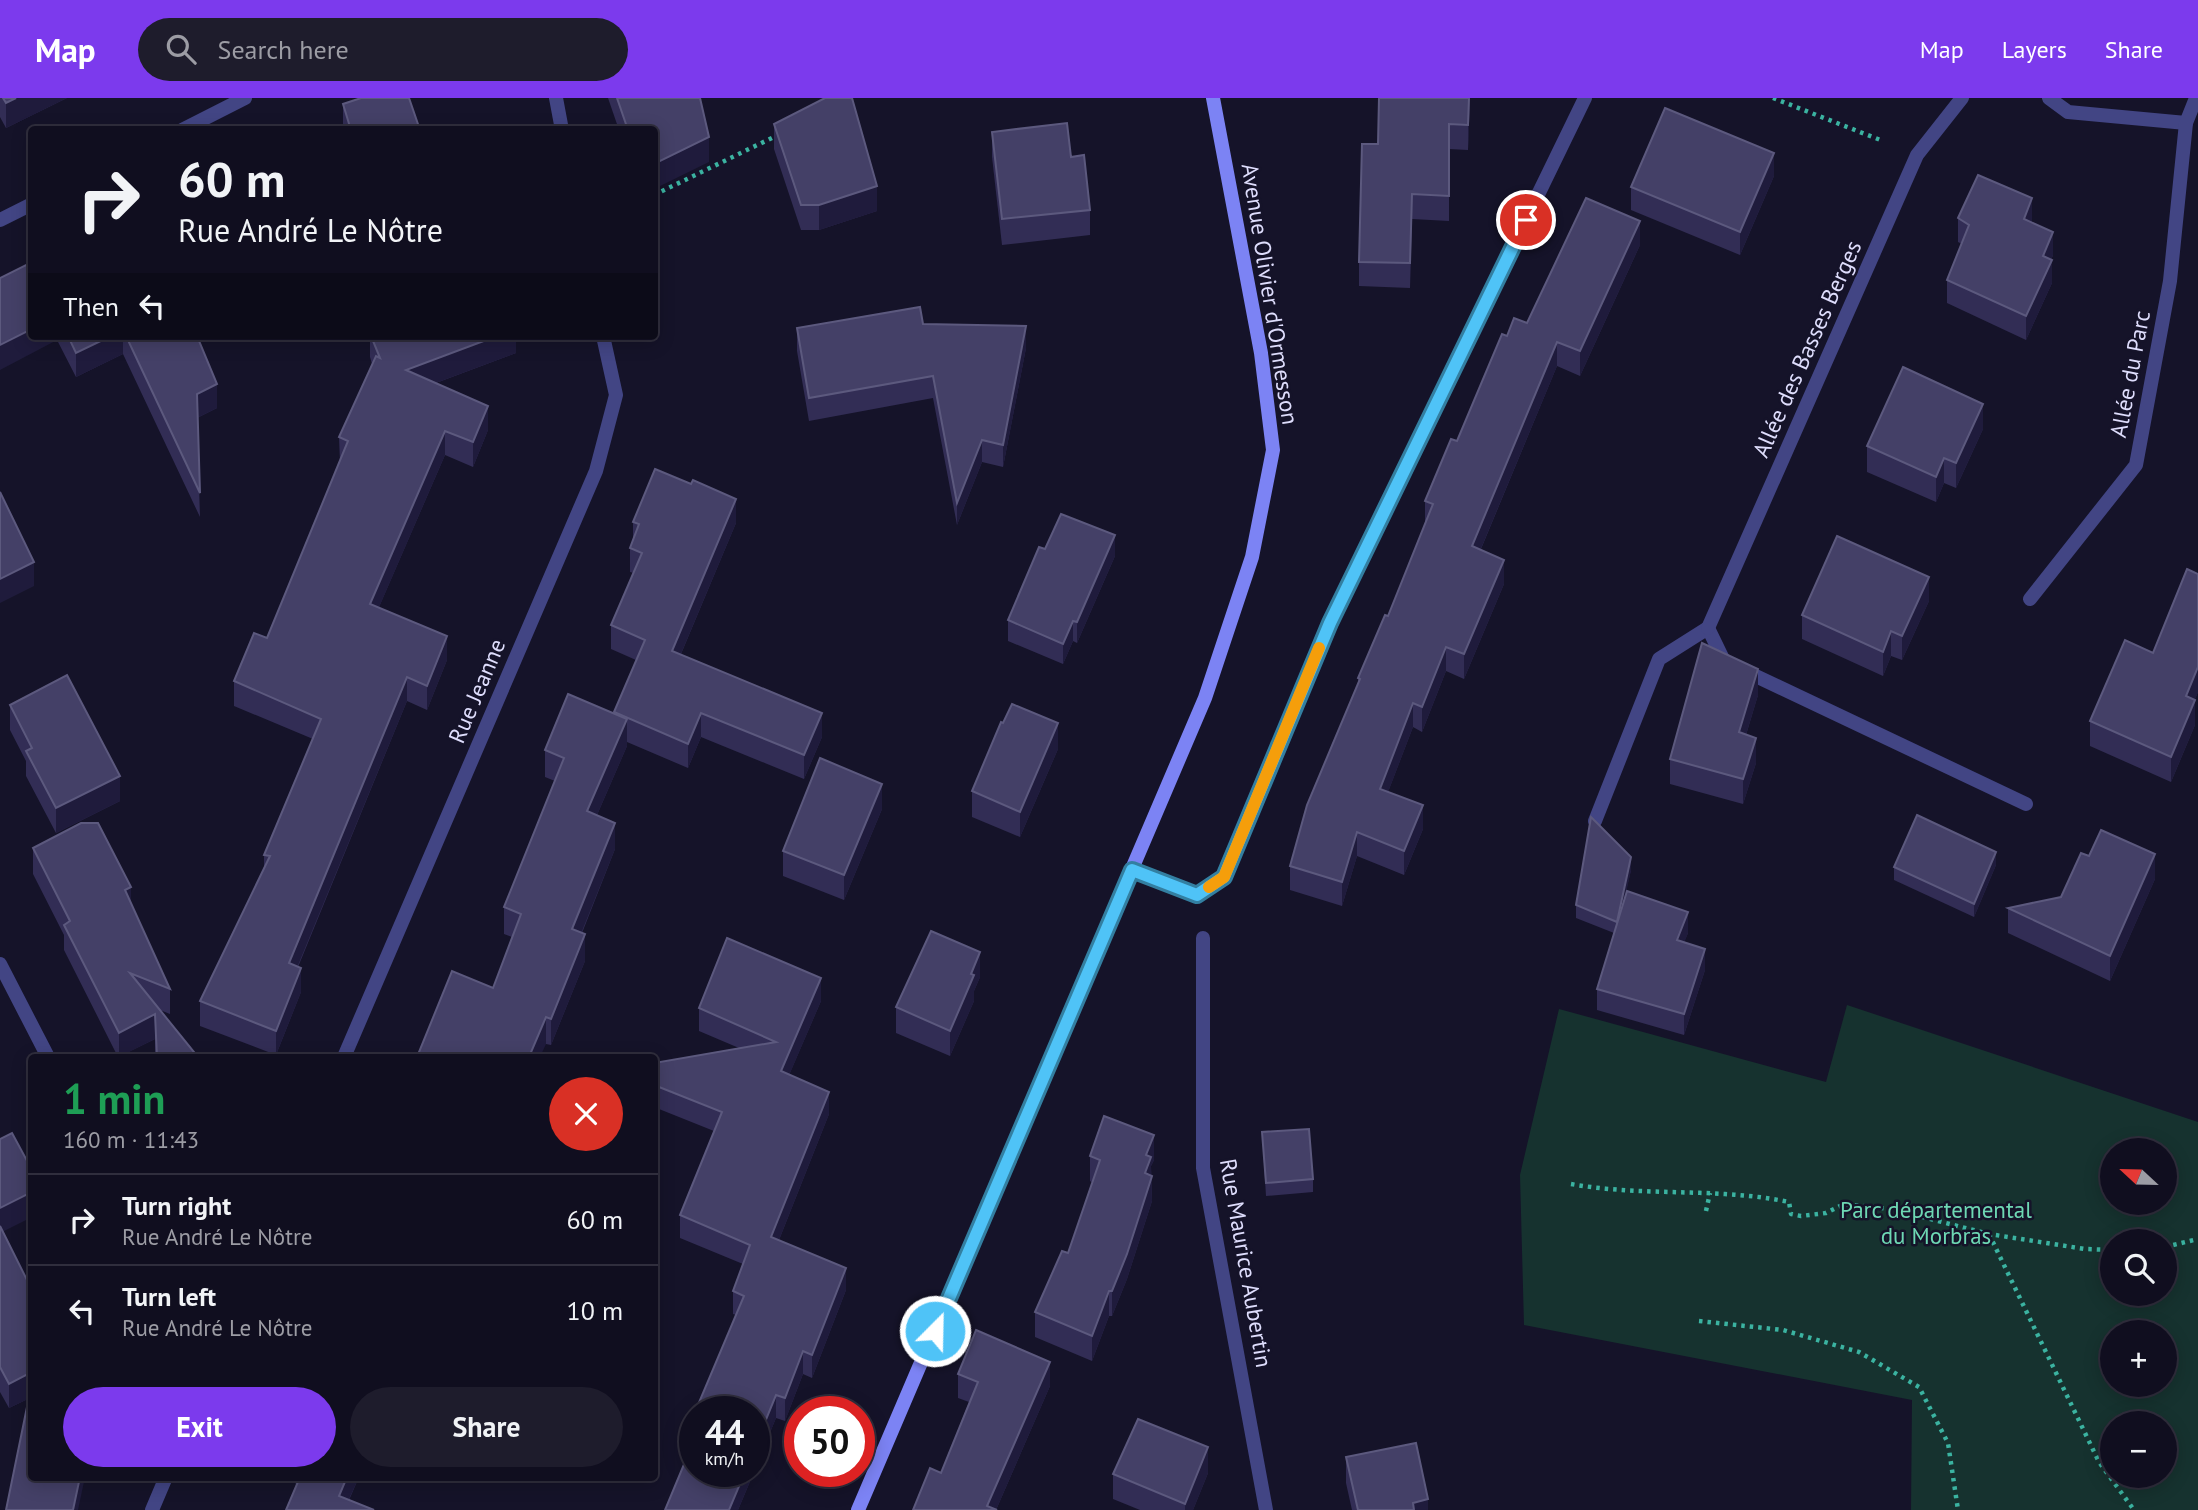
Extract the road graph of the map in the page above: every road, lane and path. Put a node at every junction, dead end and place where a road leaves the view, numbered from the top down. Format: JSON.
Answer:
{"nodes":[{"id":1,"x":246,"y":98,"type":"edge"},
{"id":2,"x":556,"y":98,"type":"edge"},
{"id":3,"x":1213,"y":98,"type":"edge"},
{"id":4,"x":1585,"y":98,"type":"edge"},
{"id":5,"x":1773,"y":98,"type":"edge"},
{"id":6,"x":1962,"y":98,"type":"edge"},
{"id":7,"x":2049,"y":98,"type":"edge"},
{"id":8,"x":2196,"y":98,"type":"edge"},
{"id":9,"x":2186,"y":123,"type":"junction"},
{"id":10,"x":190,"y":126,"type":"edge"},
{"id":11,"x":561,"y":126,"type":"edge"},
{"id":12,"x":780,"y":135,"type":"edge"},
{"id":13,"x":1917,"y":155,"type":"junction"},
{"id":14,"x":658,"y":193,"type":"edge"},
{"id":15,"x":28,"y":206,"type":"edge"},
{"id":16,"x":0,"y":220,"type":"edge"},
{"id":17,"x":604,"y":340,"type":"edge"},
{"id":18,"x":2030,"y":598,"type":"dead end"},
{"id":19,"x":1709,"y":628,"type":"junction"},
{"id":20,"x":2026,"y":804,"type":"dead end"},
{"id":21,"x":1595,"y":821,"type":"edge"},
{"id":22,"x":1132,"y":870,"type":"junction"},
{"id":23,"x":1203,"y":938,"type":"dead end"},
{"id":24,"x":0,"y":964,"type":"edge"},
{"id":25,"x":46,"y":1054,"type":"edge"},
{"id":26,"x":345,"y":1054,"type":"edge"},
{"id":27,"x":1571,"y":1184,"type":"dead end"},
{"id":28,"x":1710,"y":1193,"type":"junction"},
{"id":29,"x":1706,"y":1211,"type":"dead end"},
{"id":30,"x":1989,"y":1234,"type":"junction"},
{"id":31,"x":2198,"y":1239,"type":"edge"},
{"id":32,"x":2177,"y":1244,"type":"edge"},
{"id":33,"x":2100,"y":1250,"type":"edge"},
{"id":34,"x":1699,"y":1321,"type":"dead end"},
{"id":35,"x":164,"y":1481,"type":"edge"},
{"id":36,"x":152,"y":1510,"type":"edge"},
{"id":37,"x":858,"y":1510,"type":"edge"},
{"id":38,"x":1266,"y":1510,"type":"edge"},
{"id":39,"x":1958,"y":1510,"type":"edge"},
{"id":40,"x":2134,"y":1510,"type":"edge"}],
"edges":[{"from":1,"to":10,"type":"street"},
{"from":2,"to":11,"type":"street"},
{"from":3,"to":22,"type":"main road","name":"Avenue Olivier d'Ormesson"},
{"from":4,"to":22,"type":"street"},
{"from":5,"to":13,"type":"path"},
{"from":6,"to":13,"type":"street","name":"Allée des Basses Berges"},
{"from":7,"to":9,"type":"street"},
{"from":8,"to":9,"type":"street","name":"Allée du Parc"},
{"from":9,"to":18,"type":"street","name":"Allée du Parc"},
{"from":12,"to":14,"type":"path"},
{"from":13,"to":19,"type":"street","name":"Allée des Basses Berges"},
{"from":15,"to":16,"type":"street"},
{"from":17,"to":26,"type":"street","name":"Rue Jeanne"},
{"from":19,"to":20,"type":"street"},
{"from":19,"to":21,"type":"street"},
{"from":22,"to":37,"type":"main road","name":"Avenue Olivier d'Ormesson"},
{"from":23,"to":38,"type":"street","name":"Rue Maurice Aubertin"},
{"from":24,"to":25,"type":"street"},
{"from":27,"to":28,"type":"path"},
{"from":28,"to":29,"type":"path"},
{"from":28,"to":30,"type":"path"},
{"from":30,"to":33,"type":"path"},
{"from":30,"to":40,"type":"path"},
{"from":31,"to":32,"type":"path"},
{"from":34,"to":39,"type":"path"},
{"from":35,"to":36,"type":"street"}]}
